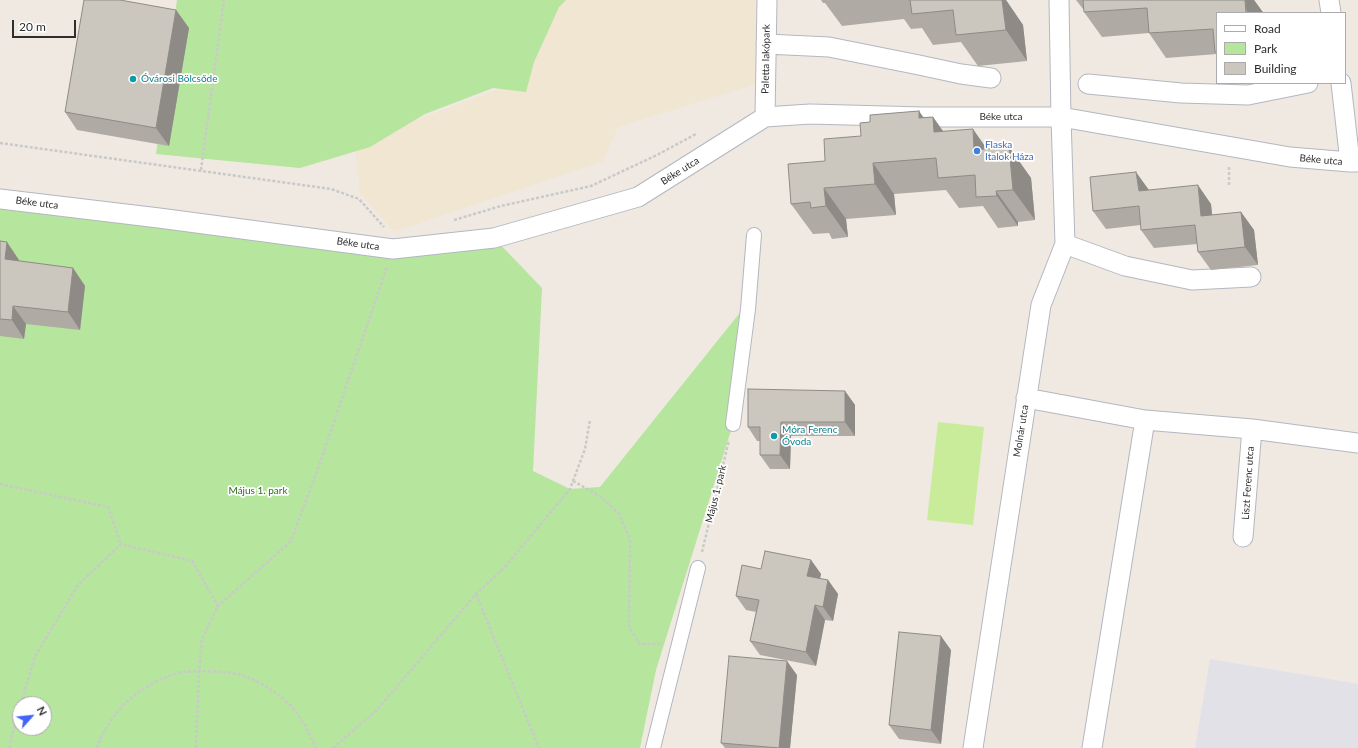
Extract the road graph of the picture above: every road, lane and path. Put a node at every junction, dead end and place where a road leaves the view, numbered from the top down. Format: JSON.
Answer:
{"nodes":[{"id":1,"x":224,"y":0,"type":"edge"},
{"id":2,"x":767,"y":0,"type":"edge"},
{"id":3,"x":1059,"y":0,"type":"edge"},
{"id":4,"x":1329,"y":0,"type":"edge"},
{"id":5,"x":1331,"y":12,"type":"edge"},
{"id":6,"x":766,"y":44,"type":"junction"},
{"id":7,"x":991,"y":78,"type":"dead end"},
{"id":8,"x":1088,"y":84,"type":"dead end"},
{"id":9,"x":1303,"y":84,"type":"edge"},
{"id":10,"x":1341,"y":84,"type":"edge"},
{"id":11,"x":765,"y":117,"type":"junction"},
{"id":12,"x":1061,"y":118,"type":"junction"},
{"id":13,"x":698,"y":134,"type":"dead end"},
{"id":14,"x":0,"y":143,"type":"edge"},
{"id":15,"x":1354,"y":162,"type":"edge"},
{"id":16,"x":201,"y":170,"type":"junction"},
{"id":17,"x":0,"y":199,"type":"edge"},
{"id":18,"x":450,"y":222,"type":"dead end"},
{"id":19,"x":754,"y":235,"type":"dead end"},
{"id":20,"x":1065,"y":244,"type":"junction"},
{"id":21,"x":393,"y":249,"type":"junction"},
{"id":22,"x":1251,"y":277,"type":"dead end"},
{"id":23,"x":1026,"y":398,"type":"junction"},
{"id":24,"x":590,"y":420,"type":"dead end"},
{"id":25,"x":1145,"y":420,"type":"junction"},
{"id":26,"x":733,"y":424,"type":"joint"},
{"id":27,"x":1252,"y":429,"type":"junction"},
{"id":28,"x":1358,"y":443,"type":"edge"},
{"id":29,"x":573,"y":481,"type":"junction"},
{"id":30,"x":0,"y":484,"type":"edge"},
{"id":31,"x":1244,"y":536,"type":"dead end"},
{"id":32,"x":121,"y":544,"type":"junction"},
{"id":33,"x":698,"y":568,"type":"joint"},
{"id":34,"x":476,"y":594,"type":"junction"},
{"id":35,"x":218,"y":606,"type":"junction"},
{"id":36,"x":683,"y":631,"type":"junction"},
{"id":37,"x":199,"y":671,"type":"junction"},
{"id":38,"x":24,"y":696,"type":"edge"},
{"id":39,"x":12,"y":735,"type":"edge"},
{"id":40,"x":10,"y":748,"type":"edge"},
{"id":41,"x":97,"y":748,"type":"edge"},
{"id":42,"x":196,"y":748,"type":"edge"},
{"id":43,"x":316,"y":748,"type":"edge"},
{"id":44,"x":332,"y":748,"type":"edge"},
{"id":45,"x":539,"y":748,"type":"edge"},
{"id":46,"x":653,"y":748,"type":"edge"},
{"id":47,"x":973,"y":748,"type":"edge"},
{"id":48,"x":1092,"y":748,"type":"edge"}],
"edges":[{"from":1,"to":16,"type":"path"},
{"from":2,"to":6,"type":"street","name":"Paletta lakópark"},
{"from":3,"to":12,"type":"street","name":"Molnár utca"},
{"from":4,"to":5,"type":"street"},
{"from":6,"to":7,"type":"street"},
{"from":6,"to":11,"type":"street","name":"Paletta lakópark"},
{"from":8,"to":9,"type":"street"},
{"from":10,"to":15,"type":"street"},
{"from":11,"to":12,"type":"street","name":"Béke utca"},
{"from":11,"to":21,"type":"street","name":"Béke utca"},
{"from":12,"to":15,"type":"street","name":"Béke utca"},
{"from":12,"to":20,"type":"street","name":"Molnár utca"},
{"from":13,"to":18,"type":"path"},
{"from":14,"to":16,"type":"path"},
{"from":16,"to":21,"type":"path"},
{"from":17,"to":21,"type":"street","name":"Béke utca"},
{"from":19,"to":26,"type":"street"},
{"from":20,"to":22,"type":"street"},
{"from":20,"to":23,"type":"street","name":"Molnár utca"},
{"from":21,"to":35,"type":"path"},
{"from":23,"to":25,"type":"street"},
{"from":23,"to":47,"type":"street","name":"Molnár utca"},
{"from":24,"to":29,"type":"path"},
{"from":25,"to":27,"type":"street"},
{"from":25,"to":48,"type":"street"},
{"from":26,"to":33,"type":"path","name":"Május 1. park"},
{"from":27,"to":28,"type":"street"},
{"from":27,"to":31,"type":"street","name":"Liszt Ferenc utca"},
{"from":29,"to":34,"type":"path"},
{"from":29,"to":36,"type":"path"},
{"from":30,"to":32,"type":"path"},
{"from":32,"to":35,"type":"path"},
{"from":32,"to":38,"type":"path"},
{"from":33,"to":36,"type":"street"},
{"from":34,"to":44,"type":"path"},
{"from":34,"to":45,"type":"path"},
{"from":35,"to":37,"type":"path"},
{"from":36,"to":46,"type":"street"},
{"from":37,"to":41,"type":"path"},
{"from":37,"to":42,"type":"path"},
{"from":37,"to":43,"type":"path"},
{"from":39,"to":40,"type":"path"}]}
